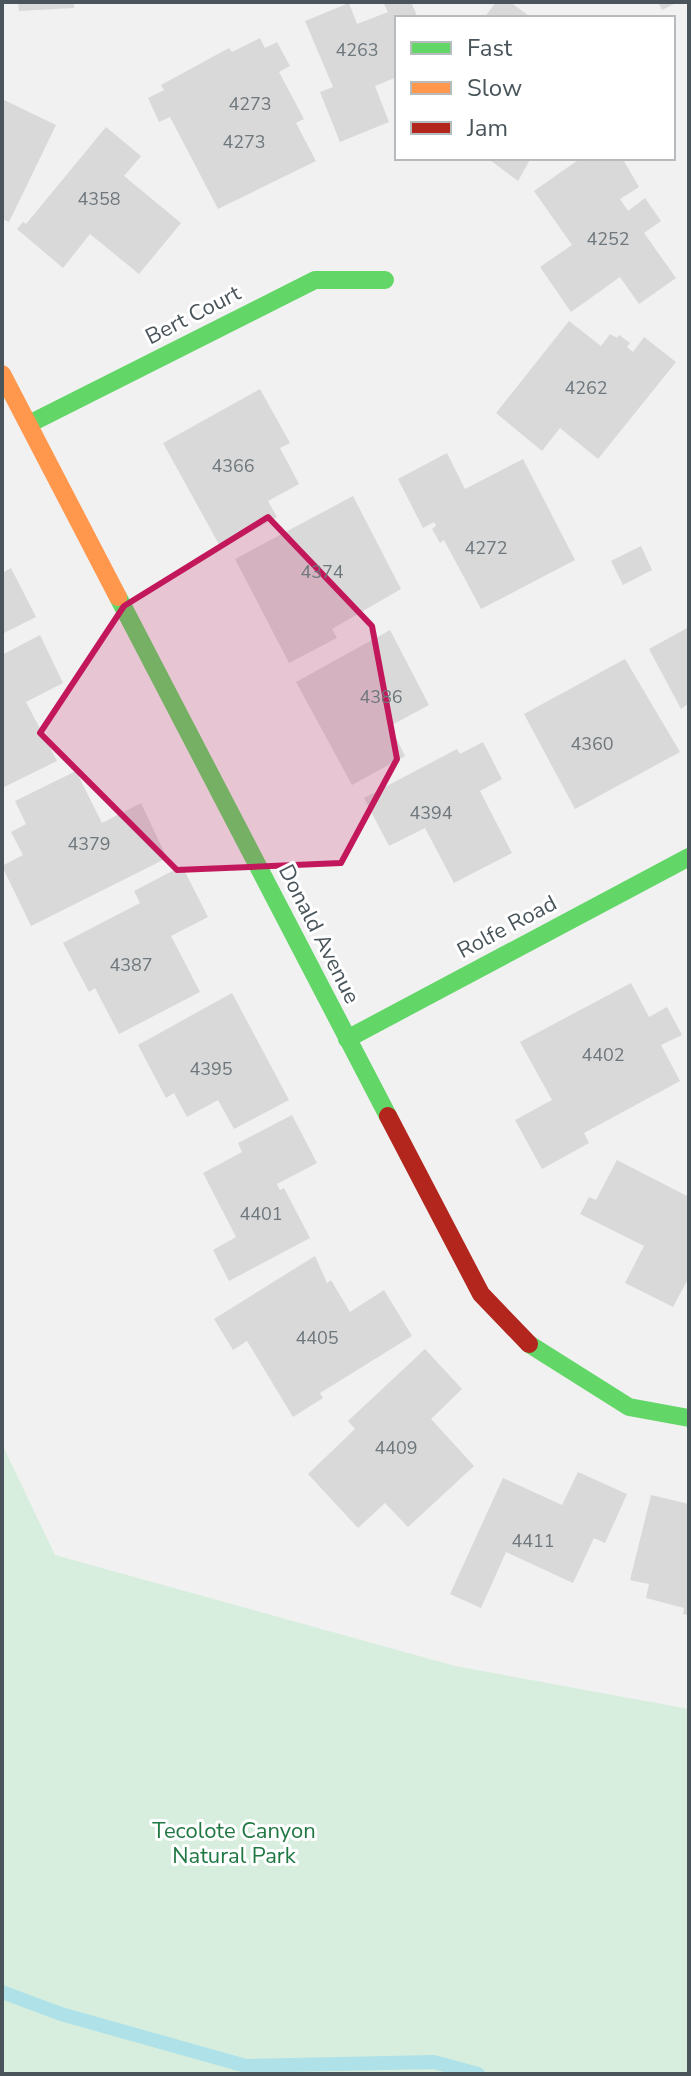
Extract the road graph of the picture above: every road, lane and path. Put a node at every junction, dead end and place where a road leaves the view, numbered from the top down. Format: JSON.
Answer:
{"nodes":[{"id":1,"x":385,"y":280,"type":"dead end"},
{"id":2,"x":2,"y":374,"type":"edge"},
{"id":3,"x":29,"y":424,"type":"junction"},
{"id":4,"x":689,"y":857,"type":"edge"},
{"id":5,"x":347,"y":1039,"type":"junction"},
{"id":6,"x":689,"y":1418,"type":"edge"}],
"edges":[{"from":1,"to":3,"type":"street","name":"Bert Court"},
{"from":2,"to":3,"type":"street","name":"Donald Avenue"},
{"from":3,"to":5,"type":"street","name":"Donald Avenue"},
{"from":4,"to":5,"type":"street","name":"Rolfe Road"},
{"from":5,"to":6,"type":"street","name":"Donald Avenue"}]}
